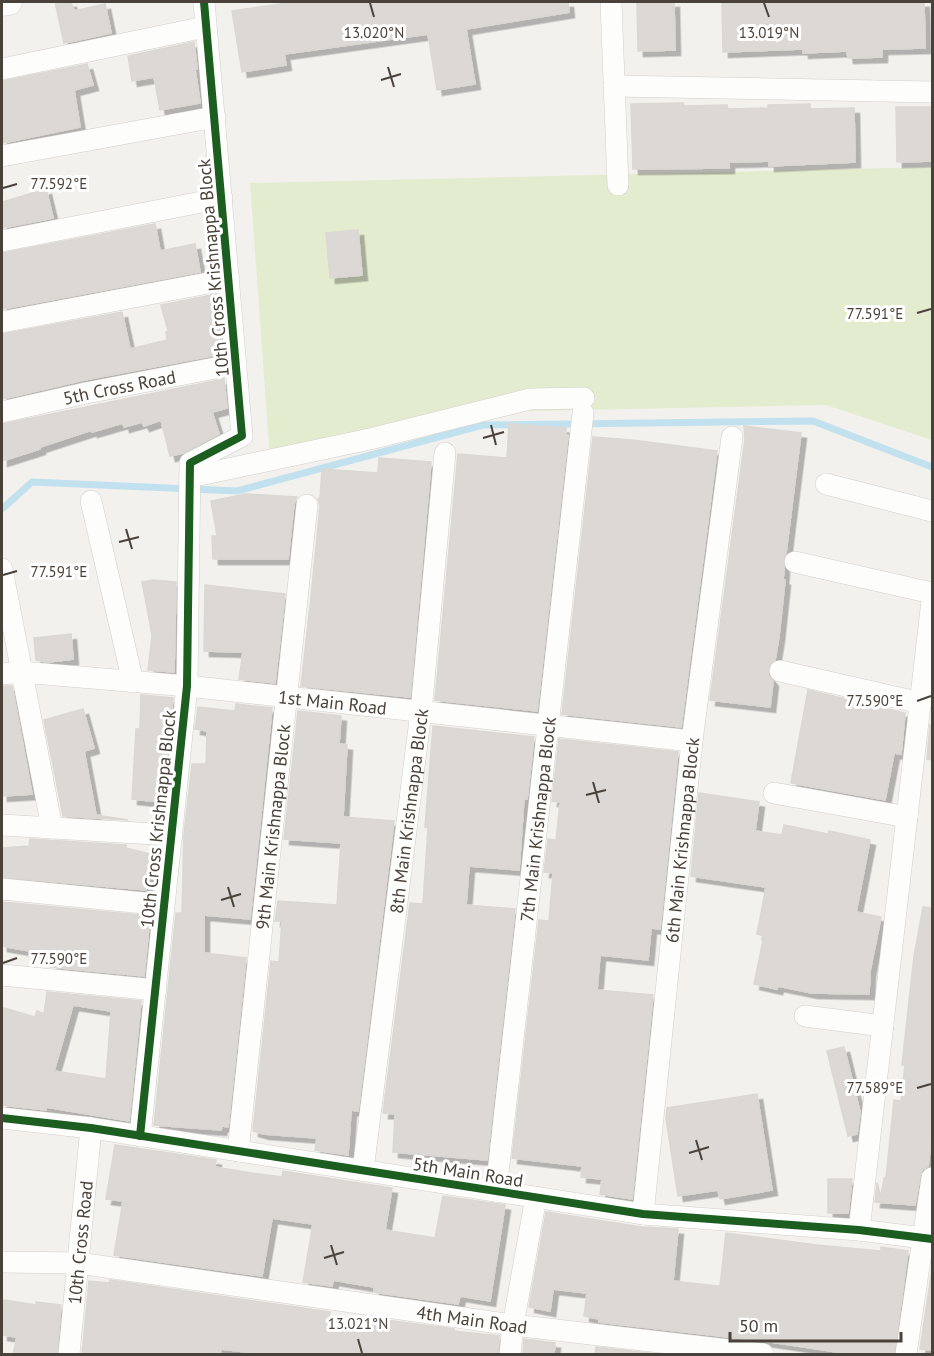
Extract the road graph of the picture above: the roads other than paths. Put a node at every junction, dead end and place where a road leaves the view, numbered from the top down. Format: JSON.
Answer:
{"nodes":[{"id":1,"x":9,"y":2,"type":"edge"},
{"id":2,"x":204,"y":2,"type":"edge"},
{"id":3,"x":611,"y":2,"type":"edge"},
{"id":4,"x":2,"y":3,"type":"edge"},
{"id":5,"x":205,"y":27,"type":"junction"},
{"id":6,"x":2,"y":69,"type":"edge"},
{"id":7,"x":614,"y":86,"type":"junction"},
{"id":8,"x":933,"y":92,"type":"edge"},
{"id":9,"x":214,"y":117,"type":"junction"},
{"id":10,"x":2,"y":156,"type":"edge"},
{"id":11,"x":618,"y":185,"type":"dead end"},
{"id":12,"x":222,"y":198,"type":"junction"},
{"id":13,"x":2,"y":242,"type":"edge"},
{"id":14,"x":229,"y":279,"type":"junction"},
{"id":15,"x":2,"y":322,"type":"edge"},
{"id":16,"x":236,"y":364,"type":"junction"},
{"id":17,"x":2,"y":412,"type":"edge"},
{"id":18,"x":732,"y":437,"type":"dead end"},
{"id":19,"x":445,"y":453,"type":"dead end"},
{"id":20,"x":190,"y":477,"type":"junction"},
{"id":21,"x":826,"y":484,"type":"dead end"},
{"id":22,"x":91,"y":501,"type":"dead end"},
{"id":23,"x":307,"y":505,"type":"dead end"},
{"id":24,"x":933,"y":511,"type":"edge"},
{"id":25,"x":795,"y":562,"type":"dead end"},
{"id":26,"x":2,"y":569,"type":"edge"},
{"id":27,"x":933,"y":593,"type":"edge"},
{"id":28,"x":933,"y":601,"type":"edge"},
{"id":29,"x":780,"y":671,"type":"dead end"},
{"id":30,"x":11,"y":673,"type":"edge"},
{"id":31,"x":133,"y":682,"type":"junction"},
{"id":32,"x":187,"y":686,"type":"junction"},
{"id":33,"x":286,"y":697,"type":"junction"},
{"id":34,"x":921,"y":703,"type":"junction"},
{"id":35,"x":421,"y":711,"type":"junction"},
{"id":36,"x":548,"y":725,"type":"junction"},
{"id":37,"x":692,"y":741,"type":"junction"},
{"id":38,"x":774,"y":793,"type":"dead end"},
{"id":39,"x":907,"y":817,"type":"junction"},
{"id":40,"x":2,"y":825,"type":"edge"},
{"id":41,"x":52,"y":828,"type":"junction"},
{"id":42,"x":172,"y":835,"type":"junction"},
{"id":43,"x":2,"y":889,"type":"edge"},
{"id":44,"x":164,"y":905,"type":"junction"},
{"id":45,"x":2,"y":975,"type":"edge"},
{"id":46,"x":156,"y":990,"type":"junction"},
{"id":47,"x":805,"y":1016,"type":"dead end"},
{"id":48,"x":883,"y":1026,"type":"junction"},
{"id":49,"x":2,"y":1118,"type":"edge"},
{"id":50,"x":91,"y":1128,"type":"junction"},
{"id":51,"x":140,"y":1136,"type":"junction"},
{"id":52,"x":238,"y":1151,"type":"junction"},
{"id":53,"x":363,"y":1170,"type":"junction"},
{"id":54,"x":933,"y":1178,"type":"edge"},
{"id":55,"x":496,"y":1191,"type":"junction"},
{"id":56,"x":536,"y":1197,"type":"junction"},
{"id":57,"x":644,"y":1214,"type":"junction"},
{"id":58,"x":859,"y":1230,"type":"junction"},
{"id":59,"x":929,"y":1238,"type":"edge"},
{"id":60,"x":2,"y":1262,"type":"edge"},
{"id":61,"x":78,"y":1263,"type":"junction"},
{"id":62,"x":513,"y":1324,"type":"junction"},
{"id":63,"x":69,"y":1354,"type":"edge"},
{"id":64,"x":510,"y":1354,"type":"edge"},
{"id":65,"x":763,"y":1354,"type":"edge"},
{"id":66,"x":906,"y":1354,"type":"edge"}],
"edges":[{"from":1,"to":4,"type":"street"},
{"from":2,"to":5,"type":"street","name":"10th Cross Krishnappa Block"},
{"from":3,"to":7,"type":"street"},
{"from":5,"to":6,"type":"street"},
{"from":5,"to":9,"type":"street","name":"10th Cross Krishnappa Block"},
{"from":7,"to":8,"type":"street"},
{"from":7,"to":11,"type":"street"},
{"from":9,"to":10,"type":"street"},
{"from":9,"to":12,"type":"street","name":"10th Cross Krishnappa Block"},
{"from":12,"to":13,"type":"street"},
{"from":12,"to":14,"type":"street","name":"10th Cross Krishnappa Block"},
{"from":14,"to":15,"type":"street"},
{"from":14,"to":16,"type":"street","name":"10th Cross Krishnappa Block"},
{"from":16,"to":17,"type":"street","name":"5th Cross Road"},
{"from":16,"to":20,"type":"street","name":"10th Cross Krishnappa Block"},
{"from":18,"to":37,"type":"street","name":"6th Main Krishnappa Block"},
{"from":19,"to":35,"type":"street","name":"8th Main Krishnappa Block"},
{"from":20,"to":32,"type":"street","name":"10th Cross Krishnappa Block"},
{"from":20,"to":36,"type":"street","name":"7th Main Krishnappa Block"},
{"from":21,"to":24,"type":"street"},
{"from":22,"to":31,"type":"street"},
{"from":23,"to":33,"type":"street","name":"9th Main Krishnappa Block"},
{"from":25,"to":27,"type":"street"},
{"from":26,"to":30,"type":"street"},
{"from":28,"to":34,"type":"street"},
{"from":29,"to":34,"type":"street"},
{"from":30,"to":31,"type":"street"},
{"from":30,"to":41,"type":"street"},
{"from":31,"to":32,"type":"street"},
{"from":32,"to":33,"type":"street","name":"1st Main Road"},
{"from":32,"to":42,"type":"street","name":"10th Cross Krishnappa Block"},
{"from":33,"to":35,"type":"street","name":"1st Main Road"},
{"from":33,"to":52,"type":"street","name":"9th Main Krishnappa Block"},
{"from":34,"to":39,"type":"street"},
{"from":35,"to":36,"type":"street","name":"1st Main Road"},
{"from":35,"to":53,"type":"street","name":"8th Main Krishnappa Block"},
{"from":36,"to":37,"type":"street","name":"1st Main Road"},
{"from":36,"to":55,"type":"street","name":"7th Main Krishnappa Block"},
{"from":37,"to":57,"type":"street","name":"6th Main Krishnappa Block"},
{"from":38,"to":39,"type":"street"},
{"from":39,"to":48,"type":"street"},
{"from":40,"to":41,"type":"street"},
{"from":41,"to":42,"type":"street"},
{"from":42,"to":44,"type":"street","name":"10th Cross Krishnappa Block"},
{"from":43,"to":44,"type":"street"},
{"from":44,"to":46,"type":"street","name":"10th Cross Krishnappa Block"},
{"from":45,"to":46,"type":"street"},
{"from":46,"to":51,"type":"street","name":"10th Cross Krishnappa Block"},
{"from":47,"to":48,"type":"street"},
{"from":48,"to":58,"type":"street"},
{"from":49,"to":50,"type":"street","name":"5th Main Road"},
{"from":50,"to":51,"type":"street","name":"5th Main Road"},
{"from":50,"to":61,"type":"street","name":"10th Cross Road"},
{"from":51,"to":52,"type":"street","name":"5th Main Road"},
{"from":52,"to":53,"type":"street","name":"5th Main Road"},
{"from":53,"to":55,"type":"street","name":"5th Main Road"},
{"from":54,"to":59,"type":"street"},
{"from":55,"to":56,"type":"street","name":"5th Main Road"},
{"from":56,"to":57,"type":"street","name":"5th Main Road"},
{"from":56,"to":62,"type":"street"},
{"from":57,"to":58,"type":"street","name":"5th Main Road"},
{"from":58,"to":59,"type":"street","name":"5th Main Road"},
{"from":59,"to":66,"type":"street"},
{"from":60,"to":61,"type":"street","name":"4th Main Road"},
{"from":61,"to":62,"type":"street","name":"4th Main Road"},
{"from":61,"to":63,"type":"street","name":"10th Cross Road"},
{"from":62,"to":64,"type":"street"},
{"from":62,"to":65,"type":"street","name":"4th Main Road"}]}
